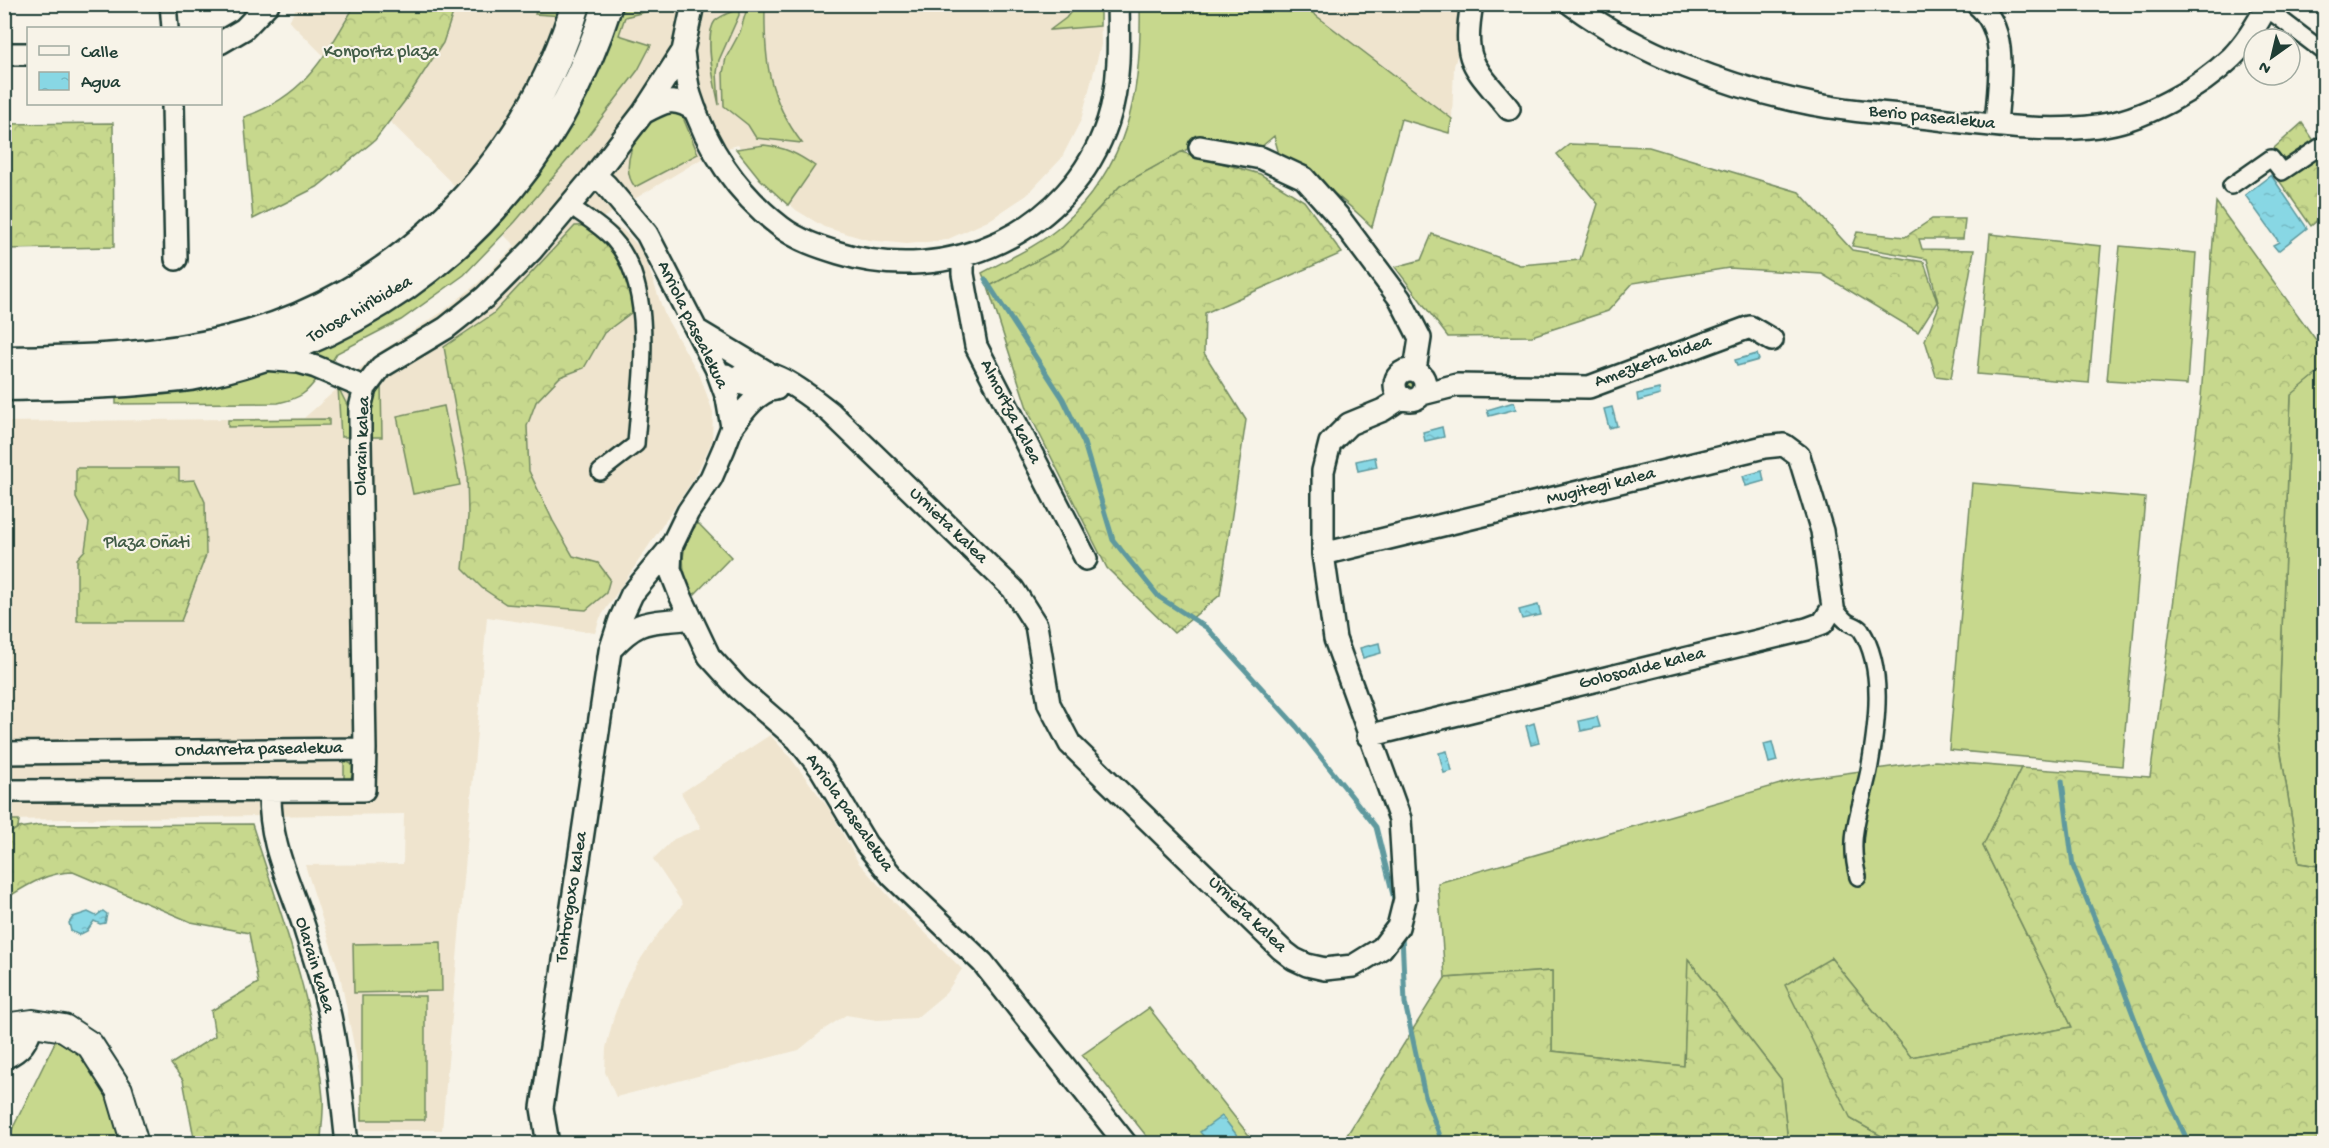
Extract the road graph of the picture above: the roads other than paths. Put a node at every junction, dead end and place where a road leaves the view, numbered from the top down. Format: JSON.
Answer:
{"nodes":[{"id":1,"x":168,"y":4,"type":"edge"},
{"id":2,"x":268,"y":4,"type":"edge"},
{"id":3,"x":576,"y":4,"type":"edge"},
{"id":4,"x":608,"y":4,"type":"edge"},
{"id":5,"x":693,"y":4,"type":"edge"},
{"id":6,"x":1118,"y":4,"type":"edge"},
{"id":7,"x":1472,"y":4,"type":"edge"},
{"id":8,"x":1571,"y":4,"type":"edge"},
{"id":9,"x":1977,"y":4,"type":"edge"},
{"id":10,"x":2267,"y":6,"type":"edge"},
{"id":11,"x":170,"y":27,"type":"edge"},
{"id":12,"x":222,"y":42,"type":"edge"},
{"id":13,"x":683,"y":51,"type":"junction"},
{"id":14,"x":2325,"y":52,"type":"edge"},
{"id":15,"x":4,"y":54,"type":"edge"},
{"id":16,"x":27,"y":54,"type":"edge"},
{"id":17,"x":173,"y":105,"type":"edge"},
{"id":18,"x":1509,"y":109,"type":"dead end"},
{"id":19,"x":696,"y":111,"type":"junction"},
{"id":20,"x":643,"y":113,"type":"junction"},
{"id":21,"x":1996,"y":125,"type":"junction"},
{"id":22,"x":2325,"y":144,"type":"edge"},
{"id":23,"x":1200,"y":147,"type":"dead end"},
{"id":24,"x":595,"y":175,"type":"junction"},
{"id":25,"x":2231,"y":186,"type":"dead end"},
{"id":26,"x":570,"y":206,"type":"junction"},
{"id":27,"x":963,"y":256,"type":"junction"},
{"id":28,"x":176,"y":259,"type":"dead end"},
{"id":29,"x":697,"y":330,"type":"junction"},
{"id":30,"x":1772,"y":340,"type":"dead end"},
{"id":31,"x":258,"y":359,"type":"junction"},
{"id":32,"x":4,"y":361,"type":"edge"},
{"id":33,"x":767,"y":380,"type":"junction"},
{"id":34,"x":4,"y":386,"type":"edge"},
{"id":35,"x":365,"y":388,"type":"junction"},
{"id":36,"x":730,"y":390,"type":"junction"},
{"id":37,"x":1412,"y":396,"type":"junction"},
{"id":38,"x":732,"y":427,"type":"junction"},
{"id":39,"x":600,"y":472,"type":"dead end"},
{"id":40,"x":671,"y":547,"type":"junction"},
{"id":41,"x":1323,"y":554,"type":"junction"},
{"id":42,"x":1086,"y":559,"type":"dead end"},
{"id":43,"x":1833,"y":607,"type":"junction"},
{"id":44,"x":690,"y":618,"type":"junction"},
{"id":45,"x":610,"y":651,"type":"junction"},
{"id":46,"x":1368,"y":736,"type":"junction"},
{"id":47,"x":365,"y":749,"type":"junction"},
{"id":48,"x":4,"y":753,"type":"edge"},
{"id":49,"x":270,"y":790,"type":"junction"},
{"id":50,"x":4,"y":791,"type":"edge"},
{"id":51,"x":1858,"y":877,"type":"dead end"},
{"id":52,"x":33,"y":1023,"type":"junction"},
{"id":53,"x":4,"y":1027,"type":"edge"},
{"id":54,"x":4,"y":1058,"type":"edge"},
{"id":55,"x":135,"y":1143,"type":"edge"},
{"id":56,"x":347,"y":1143,"type":"edge"},
{"id":57,"x":548,"y":1143,"type":"edge"},
{"id":58,"x":1126,"y":1143,"type":"edge"}],
"edges":[{"from":1,"to":11,"type":"street"},
{"from":2,"to":12,"type":"street"},
{"from":3,"to":32,"type":"main road","name":"Tolosa hiribidea"},
{"from":4,"to":31,"type":"main road","name":"Tolosa hiribidea"},
{"from":5,"to":13,"type":"street"},
{"from":6,"to":27,"type":"street"},
{"from":7,"to":18,"type":"street"},
{"from":8,"to":21,"type":"street","name":"Berio pasealekua"},
{"from":9,"to":21,"type":"street"},
{"from":10,"to":14,"type":"street"},
{"from":10,"to":21,"type":"street","name":"Berio pasealekua"},
{"from":13,"to":19,"type":"street"},
{"from":13,"to":20,"type":"street","name":"Olarain kalea"},
{"from":15,"to":16,"type":"street"},
{"from":17,"to":28,"type":"street"},
{"from":19,"to":20,"type":"street"},
{"from":19,"to":27,"type":"street"},
{"from":20,"to":24,"type":"street","name":"Olarain kalea"},
{"from":22,"to":25,"type":"street"},
{"from":23,"to":37,"type":"street"},
{"from":24,"to":26,"type":"street","name":"Olarain kalea"},
{"from":24,"to":29,"type":"street","name":"Arriola pasealekua"},
{"from":26,"to":35,"type":"street","name":"Olarain kalea"},
{"from":26,"to":39,"type":"street"},
{"from":27,"to":42,"type":"street","name":"Almortza kalea"},
{"from":29,"to":33,"type":"street"},
{"from":29,"to":36,"type":"street","name":"Arriola pasealekua"},
{"from":30,"to":37,"type":"street","name":"Amezketa bidea"},
{"from":31,"to":34,"type":"main road","name":"Tolosa hiribidea"},
{"from":31,"to":35,"type":"street"},
{"from":33,"to":36,"type":"street"},
{"from":33,"to":38,"type":"street"},
{"from":33,"to":46,"type":"street","name":"Urnieta kalea"},
{"from":35,"to":47,"type":"street","name":"Olarain kalea"},
{"from":36,"to":38,"type":"street","name":"Arriola pasealekua"},
{"from":37,"to":41,"type":"street","name":"Urnieta kalea"},
{"from":38,"to":40,"type":"street","name":"Arriola pasealekua"},
{"from":40,"to":44,"type":"street","name":"Arriola pasealekua"},
{"from":40,"to":45,"type":"street","name":"Tontorgoxo kalea"},
{"from":41,"to":43,"type":"street","name":"Mugitegi kalea"},
{"from":41,"to":46,"type":"street","name":"Urnieta kalea"},
{"from":43,"to":46,"type":"street","name":"Golosoalde kalea"},
{"from":43,"to":51,"type":"street"},
{"from":44,"to":45,"type":"street"},
{"from":44,"to":58,"type":"street","name":"Arriola pasealekua"},
{"from":45,"to":57,"type":"street","name":"Tontorgoxo kalea"},
{"from":47,"to":48,"type":"street","name":"Ondarreta pasealekua"},
{"from":47,"to":49,"type":"street","name":"Ondarreta pasealekua"},
{"from":49,"to":50,"type":"street","name":"Ondarreta pasealekua"},
{"from":49,"to":56,"type":"street","name":"Olarain kalea"},
{"from":52,"to":53,"type":"street"},
{"from":52,"to":54,"type":"street"},
{"from":52,"to":55,"type":"street"}]}
